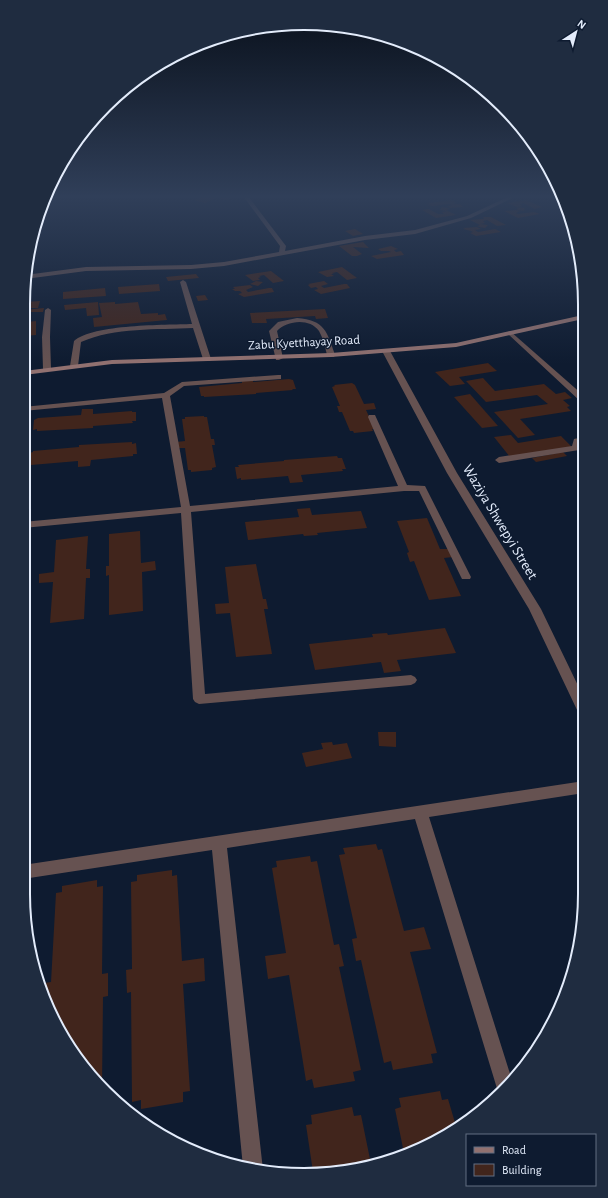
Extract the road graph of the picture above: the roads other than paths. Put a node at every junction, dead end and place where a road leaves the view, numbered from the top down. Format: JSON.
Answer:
{"nodes":[{"id":1,"x":293,"y":252,"type":"edge"},
{"id":2,"x":282,"y":254,"type":"joint"},
{"id":3,"x":32,"y":276,"type":"edge"},
{"id":4,"x":183,"y":282,"type":"dead end"},
{"id":5,"x":48,"y":310,"type":"dead end"},
{"id":6,"x":578,"y":319,"type":"edge"},
{"id":7,"x":196,"y":326,"type":"junction"},
{"id":8,"x":510,"y":333,"type":"junction"},
{"id":9,"x":386,"y":351,"type":"junction"},
{"id":10,"x":331,"y":355,"type":"junction"},
{"id":11,"x":279,"y":358,"type":"junction"},
{"id":12,"x":206,"y":359,"type":"junction"},
{"id":13,"x":74,"y":366,"type":"junction"},
{"id":14,"x":46,"y":369,"type":"junction"},
{"id":15,"x":30,"y":372,"type":"edge"},
{"id":16,"x":278,"y":377,"type":"dead end"},
{"id":17,"x":578,"y":394,"type":"edge"},
{"id":18,"x":166,"y":395,"type":"junction"},
{"id":19,"x":30,"y":408,"type":"edge"},
{"id":20,"x":372,"y":417,"type":"dead end"},
{"id":21,"x":578,"y":441,"type":"edge"},
{"id":22,"x":499,"y":460,"type":"dead end"},
{"id":23,"x":404,"y":488,"type":"junction"},
{"id":24,"x":186,"y":510,"type":"junction"},
{"id":25,"x":30,"y":524,"type":"edge"},
{"id":26,"x":466,"y":577,"type":"dead end"},
{"id":27,"x":411,"y":680,"type":"dead end"},
{"id":28,"x":578,"y":689,"type":"edge"},
{"id":29,"x":578,"y":788,"type":"edge"},
{"id":30,"x":420,"y":812,"type":"junction"},
{"id":31,"x":219,"y":842,"type":"junction"},
{"id":32,"x":30,"y":871,"type":"edge"},
{"id":33,"x":504,"y":1082,"type":"edge"},
{"id":34,"x":252,"y":1163,"type":"edge"}],
"edges":[{"from":1,"to":2,"type":"street"},
{"from":2,"to":3,"type":"street"},
{"from":4,"to":7,"type":"street"},
{"from":5,"to":14,"type":"street"},
{"from":6,"to":8,"type":"main road","name":"Zabu Kyetthayay Road"},
{"from":7,"to":12,"type":"street"},
{"from":7,"to":13,"type":"street"},
{"from":8,"to":9,"type":"main road","name":"Zabu Kyetthayay Road"},
{"from":8,"to":17,"type":"street"},
{"from":9,"to":10,"type":"main road","name":"Zabu Kyetthayay Road"},
{"from":9,"to":28,"type":"street","name":"Waziya Shwepyi Street"},
{"from":10,"to":11,"type":"main road","name":"Zabu Kyetthayay Road"},
{"from":10,"to":11,"type":"street"},
{"from":11,"to":12,"type":"main road","name":"Zabu Kyetthayay Road"},
{"from":12,"to":13,"type":"main road","name":"Zabu Kyetthayay Road"},
{"from":13,"to":14,"type":"main road","name":"Zabu Kyetthayay Road"},
{"from":14,"to":15,"type":"main road","name":"Zabu Kyetthayay Road"},
{"from":16,"to":18,"type":"street"},
{"from":18,"to":19,"type":"street"},
{"from":18,"to":24,"type":"street"},
{"from":20,"to":23,"type":"street"},
{"from":21,"to":22,"type":"street"},
{"from":23,"to":24,"type":"street"},
{"from":23,"to":26,"type":"street"},
{"from":24,"to":25,"type":"street"},
{"from":24,"to":27,"type":"street"},
{"from":29,"to":30,"type":"street"},
{"from":30,"to":31,"type":"street"},
{"from":30,"to":33,"type":"street"},
{"from":31,"to":32,"type":"street"},
{"from":31,"to":34,"type":"street"}]}
